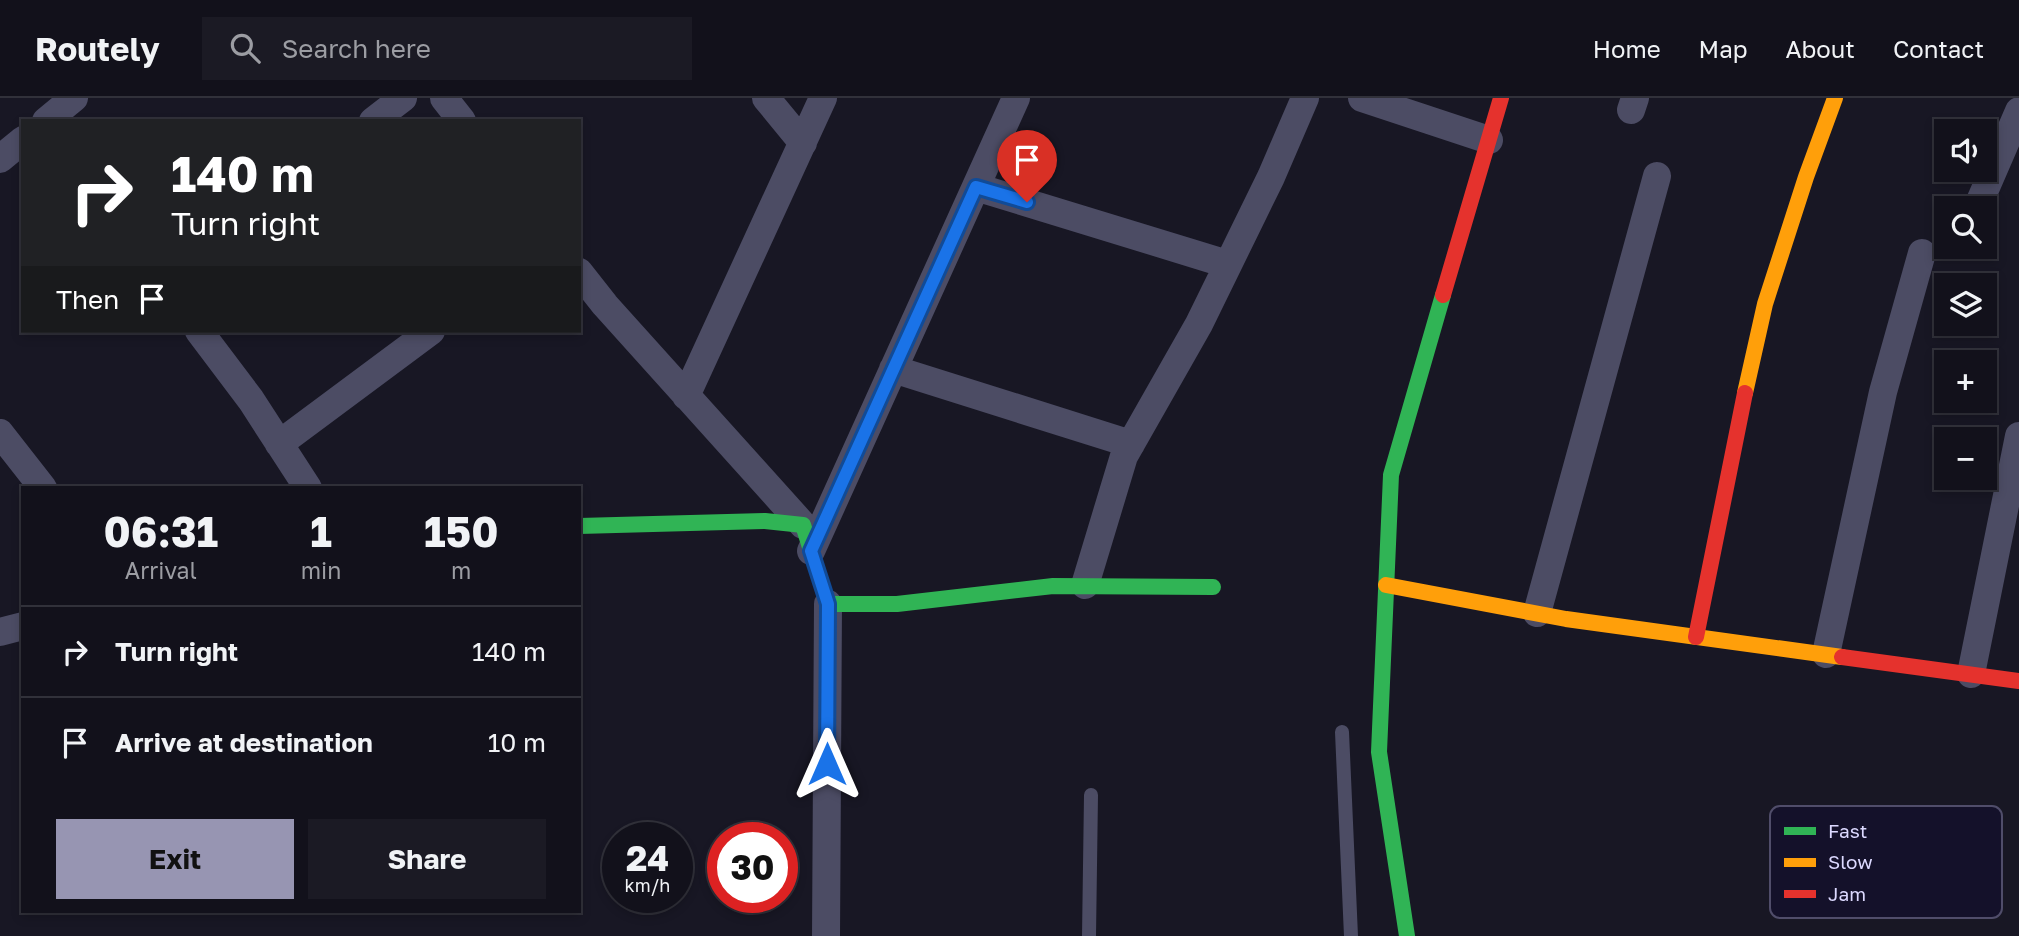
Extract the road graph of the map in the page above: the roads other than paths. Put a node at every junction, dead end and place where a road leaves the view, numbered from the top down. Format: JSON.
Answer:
{"nodes":[{"id":1,"x":74,"y":98,"type":"edge"},
{"id":2,"x":403,"y":98,"type":"edge"},
{"id":3,"x":444,"y":98,"type":"edge"},
{"id":4,"x":766,"y":98,"type":"edge"},
{"id":5,"x":823,"y":98,"type":"edge"},
{"id":6,"x":1016,"y":98,"type":"edge"},
{"id":7,"x":1305,"y":98,"type":"edge"},
{"id":8,"x":1362,"y":98,"type":"edge"},
{"id":9,"x":1501,"y":98,"type":"edge"},
{"id":10,"x":1835,"y":98,"type":"edge"},
{"id":11,"x":48,"y":119,"type":"edge"},
{"id":12,"x":376,"y":119,"type":"edge"},
{"id":13,"x":460,"y":119,"type":"edge"},
{"id":14,"x":2017,"y":123,"type":"edge"},
{"id":15,"x":1489,"y":140,"type":"junction"},
{"id":16,"x":21,"y":142,"type":"edge"},
{"id":17,"x":803,"y":143,"type":"junction"},
{"id":18,"x":0,"y":159,"type":"edge"},
{"id":19,"x":1657,"y":176,"type":"dead end"},
{"id":20,"x":976,"y":187,"type":"junction"},
{"id":21,"x":1983,"y":196,"type":"edge"},
{"id":22,"x":1922,"y":253,"type":"dead end"},
{"id":23,"x":1227,"y":264,"type":"junction"},
{"id":24,"x":581,"y":274,"type":"edge"},
{"id":25,"x":201,"y":333,"type":"edge"},
{"id":26,"x":429,"y":333,"type":"edge"},
{"id":27,"x":894,"y":369,"type":"junction"},
{"id":28,"x":686,"y":396,"type":"junction"},
{"id":29,"x":0,"y":433,"type":"edge"},
{"id":30,"x":2019,"y":436,"type":"edge"},
{"id":31,"x":279,"y":443,"type":"junction"},
{"id":32,"x":1131,"y":444,"type":"junction"},
{"id":33,"x":41,"y":486,"type":"edge"},
{"id":34,"x":306,"y":486,"type":"edge"},
{"id":35,"x":581,"y":526,"type":"edge"},
{"id":36,"x":807,"y":538,"type":"junction"},
{"id":37,"x":1085,"y":585,"type":"junction"},
{"id":38,"x":1386,"y":585,"type":"junction"},
{"id":39,"x":1213,"y":587,"type":"dead end"},
{"id":40,"x":828,"y":604,"type":"junction"},
{"id":41,"x":1537,"y":613,"type":"junction"},
{"id":42,"x":21,"y":627,"type":"edge"},
{"id":43,"x":0,"y":632,"type":"edge"},
{"id":44,"x":1696,"y":637,"type":"junction"},
{"id":45,"x":1826,"y":654,"type":"junction"},
{"id":46,"x":1970,"y":674,"type":"junction"},
{"id":47,"x":2019,"y":681,"type":"edge"},
{"id":48,"x":1342,"y":732,"type":"dead end"},
{"id":49,"x":1091,"y":795,"type":"dead end"},
{"id":50,"x":826,"y":936,"type":"edge"},
{"id":51,"x":1088,"y":936,"type":"edge"},
{"id":52,"x":1351,"y":936,"type":"edge"},
{"id":53,"x":1407,"y":936,"type":"edge"}],
"edges":[{"from":1,"to":11,"type":"street"},
{"from":2,"to":12,"type":"street"},
{"from":3,"to":13,"type":"street"},
{"from":4,"to":17,"type":"street"},
{"from":5,"to":17,"type":"street"},
{"from":6,"to":20,"type":"street"},
{"from":7,"to":23,"type":"street"},
{"from":8,"to":15,"type":"street"},
{"from":9,"to":15,"type":"street"},
{"from":10,"to":44,"type":"street"},
{"from":14,"to":21,"type":"street"},
{"from":15,"to":38,"type":"street"},
{"from":16,"to":18,"type":"street"},
{"from":17,"to":28,"type":"street"},
{"from":19,"to":41,"type":"street"},
{"from":20,"to":23,"type":"street"},
{"from":20,"to":27,"type":"street"},
{"from":22,"to":45,"type":"street"},
{"from":23,"to":32,"type":"street"},
{"from":24,"to":28,"type":"street"},
{"from":25,"to":31,"type":"street"},
{"from":26,"to":31,"type":"street"},
{"from":27,"to":32,"type":"street"},
{"from":27,"to":36,"type":"street"},
{"from":28,"to":36,"type":"street"},
{"from":29,"to":33,"type":"street"},
{"from":30,"to":46,"type":"street"},
{"from":31,"to":34,"type":"street"},
{"from":32,"to":37,"type":"street"},
{"from":35,"to":36,"type":"street"},
{"from":36,"to":40,"type":"street"},
{"from":37,"to":39,"type":"street"},
{"from":37,"to":40,"type":"street"},
{"from":38,"to":41,"type":"street"},
{"from":38,"to":53,"type":"street"},
{"from":40,"to":50,"type":"street"},
{"from":41,"to":44,"type":"street"},
{"from":42,"to":43,"type":"street"},
{"from":44,"to":45,"type":"street"},
{"from":45,"to":46,"type":"street"},
{"from":46,"to":47,"type":"street"},
{"from":48,"to":52,"type":"lane"},
{"from":49,"to":51,"type":"lane"}]}
